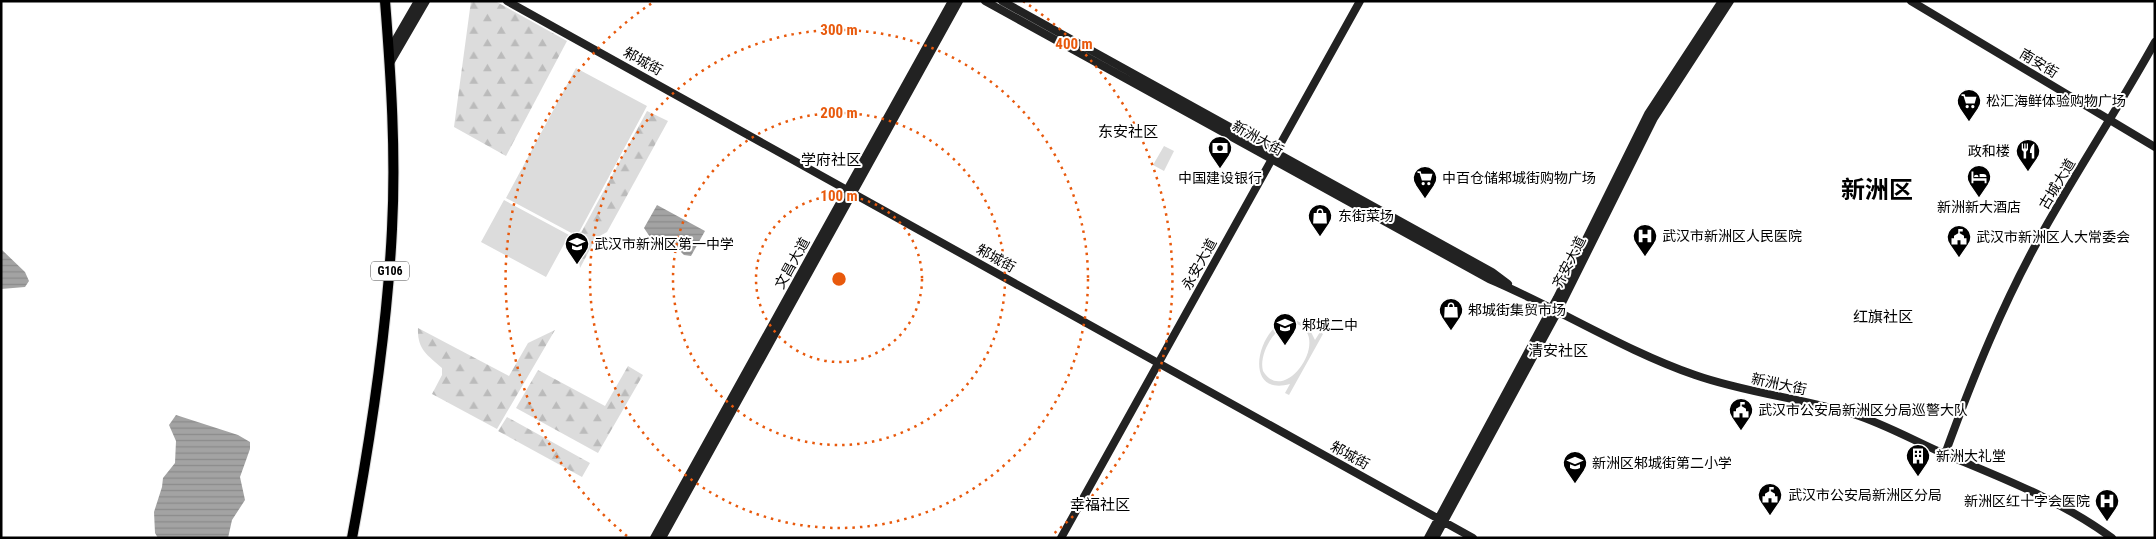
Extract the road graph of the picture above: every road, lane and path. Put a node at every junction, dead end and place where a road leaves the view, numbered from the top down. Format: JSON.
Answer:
{"nodes":[{"id":1,"x":386,"y":1,"type":"edge"},
{"id":2,"x":418,"y":1,"type":"edge"},
{"id":3,"x":426,"y":1,"type":"edge"},
{"id":4,"x":507,"y":1,"type":"edge"},
{"id":5,"x":952,"y":1,"type":"edge"},
{"id":6,"x":959,"y":1,"type":"edge"},
{"id":7,"x":985,"y":1,"type":"edge"},
{"id":8,"x":1002,"y":1,"type":"edge"},
{"id":9,"x":1360,"y":1,"type":"edge"},
{"id":10,"x":1722,"y":1,"type":"edge"},
{"id":11,"x":1730,"y":1,"type":"edge"},
{"id":12,"x":1911,"y":1,"type":"edge"},
{"id":13,"x":2155,"y":42,"type":"edge"},
{"id":14,"x":389,"y":51,"type":"junction"},
{"id":15,"x":390,"y":63,"type":"junction"},
{"id":16,"x":2110,"y":120,"type":"junction"},
{"id":17,"x":2155,"y":147,"type":"edge"},
{"id":18,"x":1274,"y":156,"type":"junction"},
{"id":19,"x":850,"y":191,"type":"junction"},
{"id":20,"x":1555,"y":310,"type":"junction"},
{"id":21,"x":1158,"y":362,"type":"junction"},
{"id":22,"x":1945,"y":454,"type":"junction"},
{"id":23,"x":1441,"y":520,"type":"junction"},
{"id":24,"x":352,"y":538,"type":"edge"},
{"id":25,"x":654,"y":538,"type":"edge"},
{"id":26,"x":662,"y":538,"type":"edge"},
{"id":27,"x":1060,"y":538,"type":"edge"},
{"id":28,"x":1428,"y":538,"type":"edge"},
{"id":29,"x":1435,"y":538,"type":"edge"},
{"id":30,"x":1473,"y":538,"type":"edge"},
{"id":31,"x":2112,"y":538,"type":"edge"}],
"edges":[{"from":1,"to":14,"type":"highway","number":"G106"},
{"from":2,"to":14,"type":"main road"},
{"from":3,"to":15,"type":"main road"},
{"from":4,"to":19,"type":"main road","name":"邾城街"},
{"from":5,"to":19,"type":"main road","name":"文昌大道"},
{"from":6,"to":19,"type":"main road","name":"文昌大道"},
{"from":7,"to":18,"type":"main road","name":"新洲大街"},
{"from":8,"to":18,"type":"main road","name":"新洲大街"},
{"from":9,"to":18,"type":"main road","name":"永安大道"},
{"from":10,"to":20,"type":"main road","name":"齐安大道"},
{"from":11,"to":20,"type":"main road","name":"齐安大道"},
{"from":12,"to":16,"type":"main road","name":"南安街"},
{"from":13,"to":16,"type":"main road","name":"古城大道"},
{"from":14,"to":15,"type":"highway","number":"G106"},
{"from":15,"to":24,"type":"highway","number":"G106"},
{"from":16,"to":17,"type":"main road","name":"南安街"},
{"from":16,"to":22,"type":"main road","name":"古城大道"},
{"from":18,"to":20,"type":"main road","name":"新洲大街"},
{"from":18,"to":21,"type":"main road","name":"永安大道"},
{"from":19,"to":21,"type":"main road","name":"邾城街"},
{"from":19,"to":25,"type":"main road","name":"文昌大道"},
{"from":19,"to":26,"type":"main road","name":"文昌大道"},
{"from":20,"to":22,"type":"main road","name":"新洲大街"},
{"from":20,"to":23,"type":"main road","name":"齐安大道"},
{"from":21,"to":23,"type":"main road","name":"邾城街"},
{"from":21,"to":27,"type":"main road","name":"永安大道"},
{"from":22,"to":31,"type":"main road","name":"新洲大街"},
{"from":23,"to":28,"type":"main road","name":"齐安大道"},
{"from":23,"to":29,"type":"main road","name":"齐安大道"},
{"from":23,"to":30,"type":"main road","name":"邾城街"}]}
